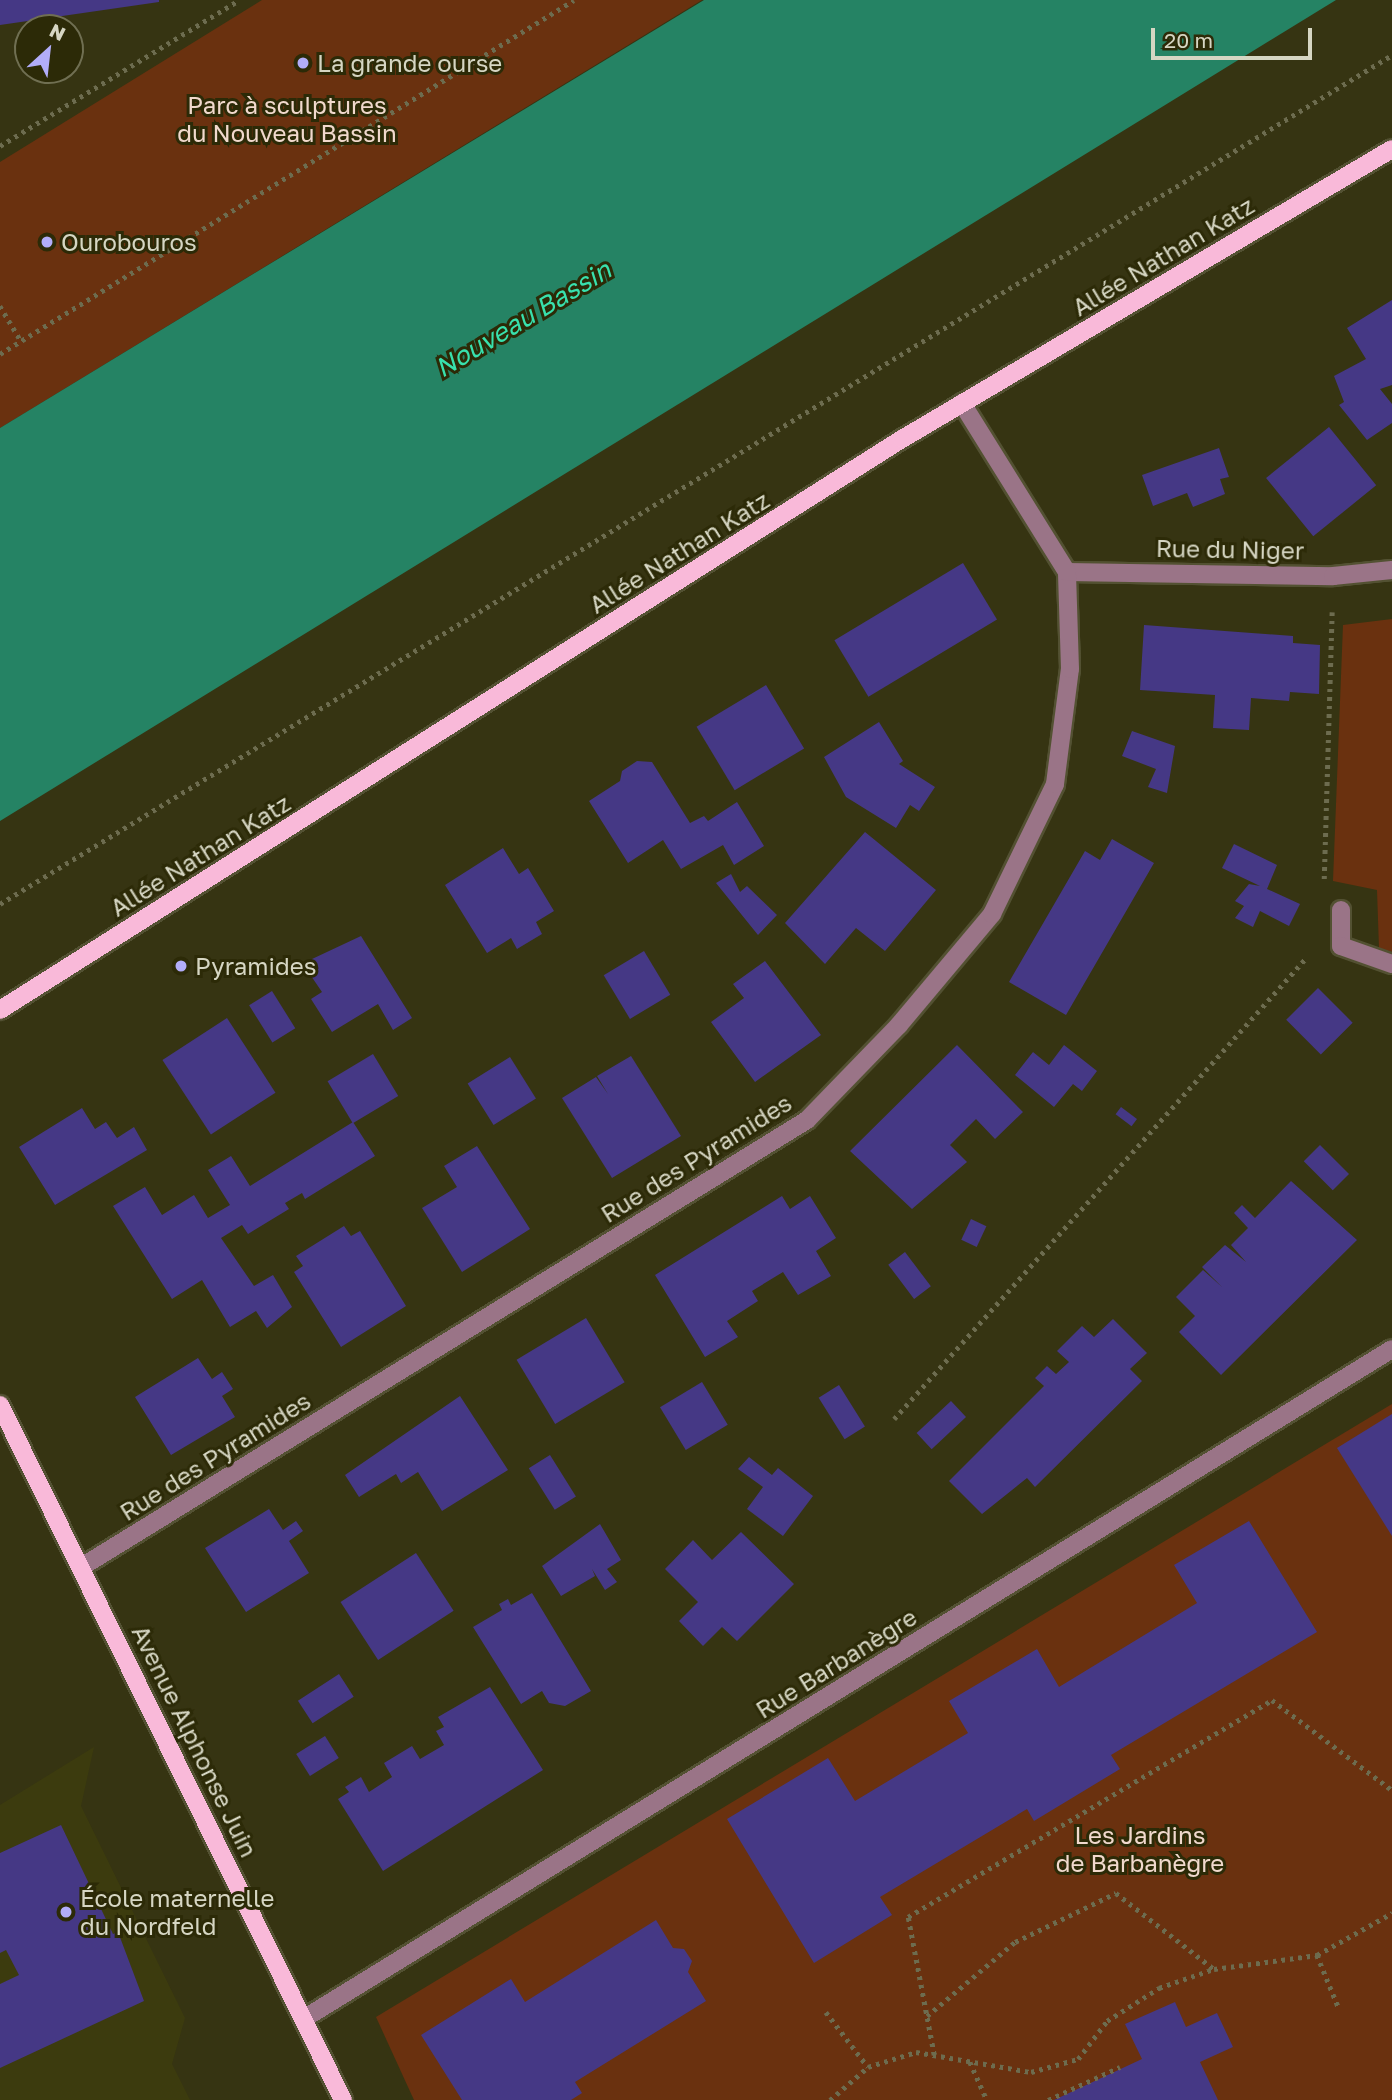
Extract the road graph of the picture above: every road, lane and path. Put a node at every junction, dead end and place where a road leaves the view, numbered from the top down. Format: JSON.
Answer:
{"nodes":[{"id":1,"x":239,"y":0,"type":"edge"},
{"id":2,"x":574,"y":0,"type":"edge"},
{"id":3,"x":1392,"y":55,"type":"edge"},
{"id":4,"x":0,"y":146,"type":"edge"},
{"id":5,"x":1392,"y":149,"type":"edge"},
{"id":6,"x":0,"y":306,"type":"edge"},
{"id":7,"x":21,"y":341,"type":"junction"},
{"id":8,"x":0,"y":354,"type":"edge"},
{"id":9,"x":962,"y":403,"type":"junction"},
{"id":10,"x":1392,"y":570,"type":"edge"},
{"id":11,"x":1067,"y":572,"type":"junction"},
{"id":12,"x":1333,"y":576,"type":"junction"},
{"id":13,"x":0,"y":904,"type":"edge"},
{"id":14,"x":1341,"y":910,"type":"joint"},
{"id":15,"x":1341,"y":946,"type":"junction"},
{"id":16,"x":1392,"y":964,"type":"edge"},
{"id":17,"x":0,"y":1010,"type":"edge"},
{"id":18,"x":1392,"y":1349,"type":"edge"},
{"id":19,"x":0,"y":1405,"type":"edge"},
{"id":20,"x":894,"y":1419,"type":"dead end"},
{"id":21,"x":83,"y":1566,"type":"junction"},
{"id":22,"x":1392,"y":1790,"type":"edge"},
{"id":23,"x":1392,"y":1913,"type":"edge"},
{"id":24,"x":1317,"y":1955,"type":"junction"},
{"id":25,"x":1214,"y":1969,"type":"junction"},
{"id":26,"x":1338,"y":2006,"type":"dead end"},
{"id":27,"x":826,"y":2012,"type":"dead end"},
{"id":28,"x":927,"y":2016,"type":"junction"},
{"id":29,"x":305,"y":2018,"type":"junction"},
{"id":30,"x":934,"y":2055,"type":"junction"},
{"id":31,"x":970,"y":2062,"type":"junction"},
{"id":32,"x":868,"y":2067,"type":"junction"},
{"id":33,"x":1120,"y":2067,"type":"dead end"},
{"id":34,"x":342,"y":2100,"type":"edge"},
{"id":35,"x":830,"y":2100,"type":"edge"},
{"id":36,"x":988,"y":2100,"type":"edge"},
{"id":37,"x":1048,"y":2100,"type":"edge"}],
"edges":[{"from":1,"to":4,"type":"path"},
{"from":2,"to":7,"type":"path"},
{"from":3,"to":13,"type":"path"},
{"from":5,"to":9,"type":"main road","name":"Allée Nathan Katz"},
{"from":6,"to":7,"type":"path"},
{"from":7,"to":8,"type":"path"},
{"from":9,"to":11,"type":"street"},
{"from":9,"to":17,"type":"main road","name":"Allée Nathan Katz"},
{"from":10,"to":12,"type":"street","name":"Rue du Niger"},
{"from":11,"to":12,"type":"street","name":"Rue du Niger"},
{"from":11,"to":21,"type":"street","name":"Rue des Pyramides"},
{"from":12,"to":14,"type":"path"},
{"from":14,"to":15,"type":"street"},
{"from":15,"to":16,"type":"street"},
{"from":15,"to":20,"type":"path"},
{"from":18,"to":29,"type":"street","name":"Rue Barbanègre"},
{"from":19,"to":21,"type":"main road","name":"Avenue Alphonse Juin"},
{"from":21,"to":29,"type":"main road","name":"Avenue Alphonse Juin"},
{"from":22,"to":28,"type":"path"},
{"from":23,"to":24,"type":"path"},
{"from":24,"to":25,"type":"path"},
{"from":24,"to":26,"type":"path"},
{"from":25,"to":28,"type":"path"},
{"from":25,"to":31,"type":"path"},
{"from":27,"to":32,"type":"path"},
{"from":28,"to":30,"type":"path"},
{"from":29,"to":34,"type":"main road","name":"Avenue Alphonse Juin"},
{"from":30,"to":31,"type":"path"},
{"from":30,"to":32,"type":"path"},
{"from":31,"to":36,"type":"path"},
{"from":32,"to":35,"type":"path"},
{"from":33,"to":37,"type":"path"}]}
